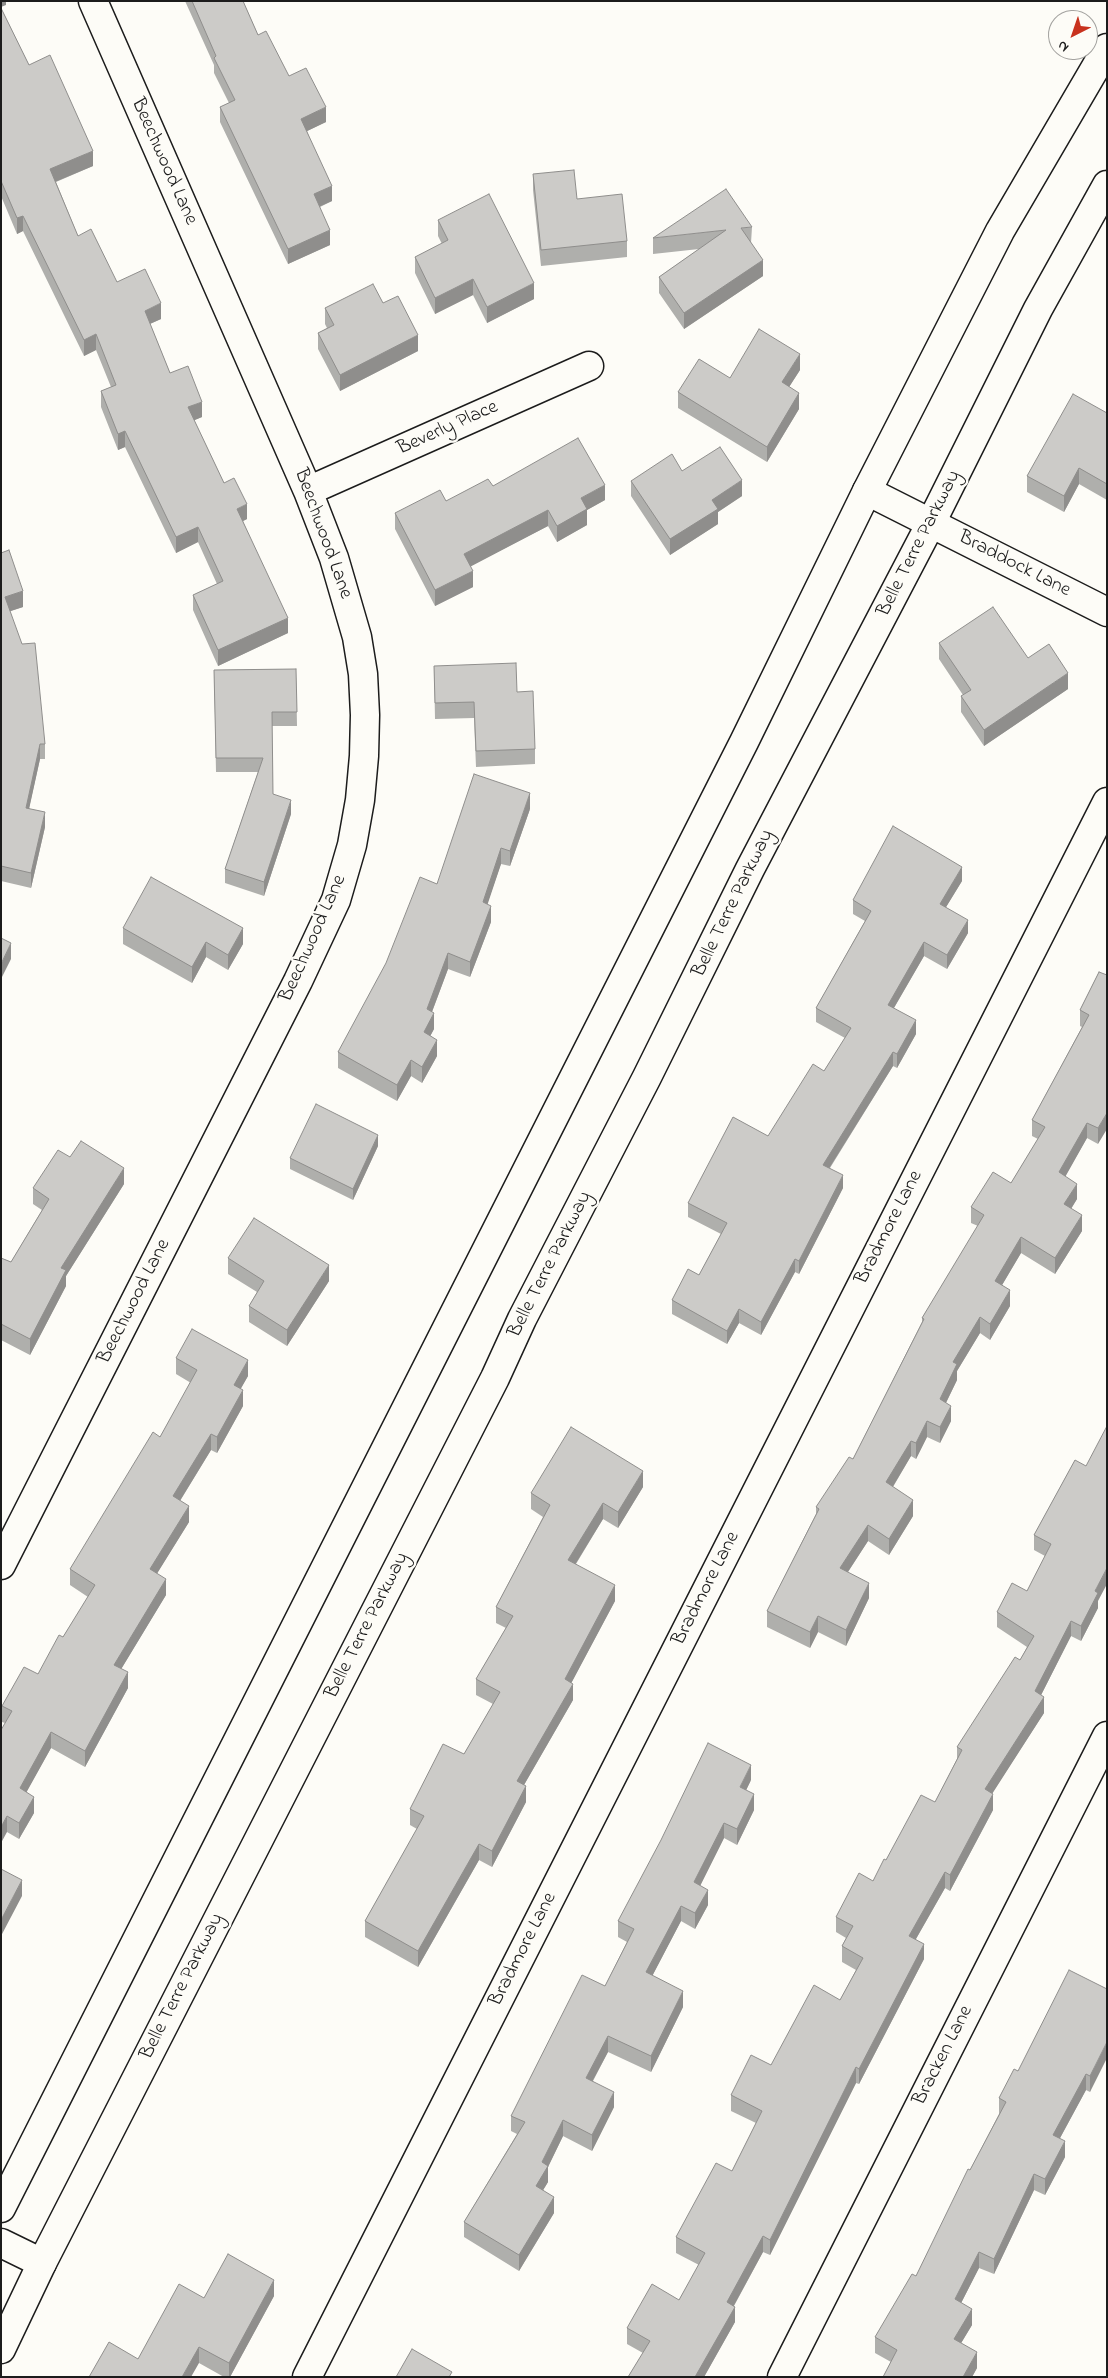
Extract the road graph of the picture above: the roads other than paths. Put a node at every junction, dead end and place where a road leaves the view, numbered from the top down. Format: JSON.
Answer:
{"nodes":[{"id":1,"x":93,"y":1,"type":"edge"},
{"id":2,"x":1107,"y":48,"type":"edge"},
{"id":3,"x":1107,"y":185,"type":"edge"},
{"id":4,"x":589,"y":366,"type":"dead end"},
{"id":5,"x":867,"y":491,"type":"junction"},
{"id":6,"x":308,"y":492,"type":"junction"},
{"id":7,"x":931,"y":523,"type":"junction"},
{"id":8,"x":1107,"y":612,"type":"edge"},
{"id":9,"x":1107,"y":802,"type":"edge"},
{"id":10,"x":1,"y":1565,"type":"edge"},
{"id":11,"x":1107,"y":1736,"type":"edge"},
{"id":12,"x":1,"y":2208,"type":"edge"},
{"id":13,"x":1,"y":2243,"type":"edge"},
{"id":14,"x":42,"y":2263,"type":"junction"},
{"id":15,"x":1,"y":2349,"type":"edge"},
{"id":16,"x":307,"y":2377,"type":"edge"},
{"id":17,"x":782,"y":2377,"type":"edge"}],
"edges":[{"from":1,"to":6,"type":"main road","name":"Beechwood Lane"},
{"from":2,"to":5,"type":"main road"},
{"from":3,"to":7,"type":"main road","name":"Belle Terre Parkway"},
{"from":4,"to":6,"type":"main road","name":"Beverly Place"},
{"from":5,"to":7,"type":"main road","name":"Braddock Lane"},
{"from":5,"to":12,"type":"main road"},
{"from":6,"to":10,"type":"main road","name":"Beechwood Lane"},
{"from":7,"to":8,"type":"main road","name":"Braddock Lane"},
{"from":7,"to":14,"type":"main road","name":"Belle Terre Parkway"},
{"from":9,"to":16,"type":"main road","name":"Bradmore Lane"},
{"from":11,"to":17,"type":"main road","name":"Bracken Lane"},
{"from":13,"to":14,"type":"main road"},
{"from":14,"to":15,"type":"main road","name":"Belle Terre Parkway"}]}
